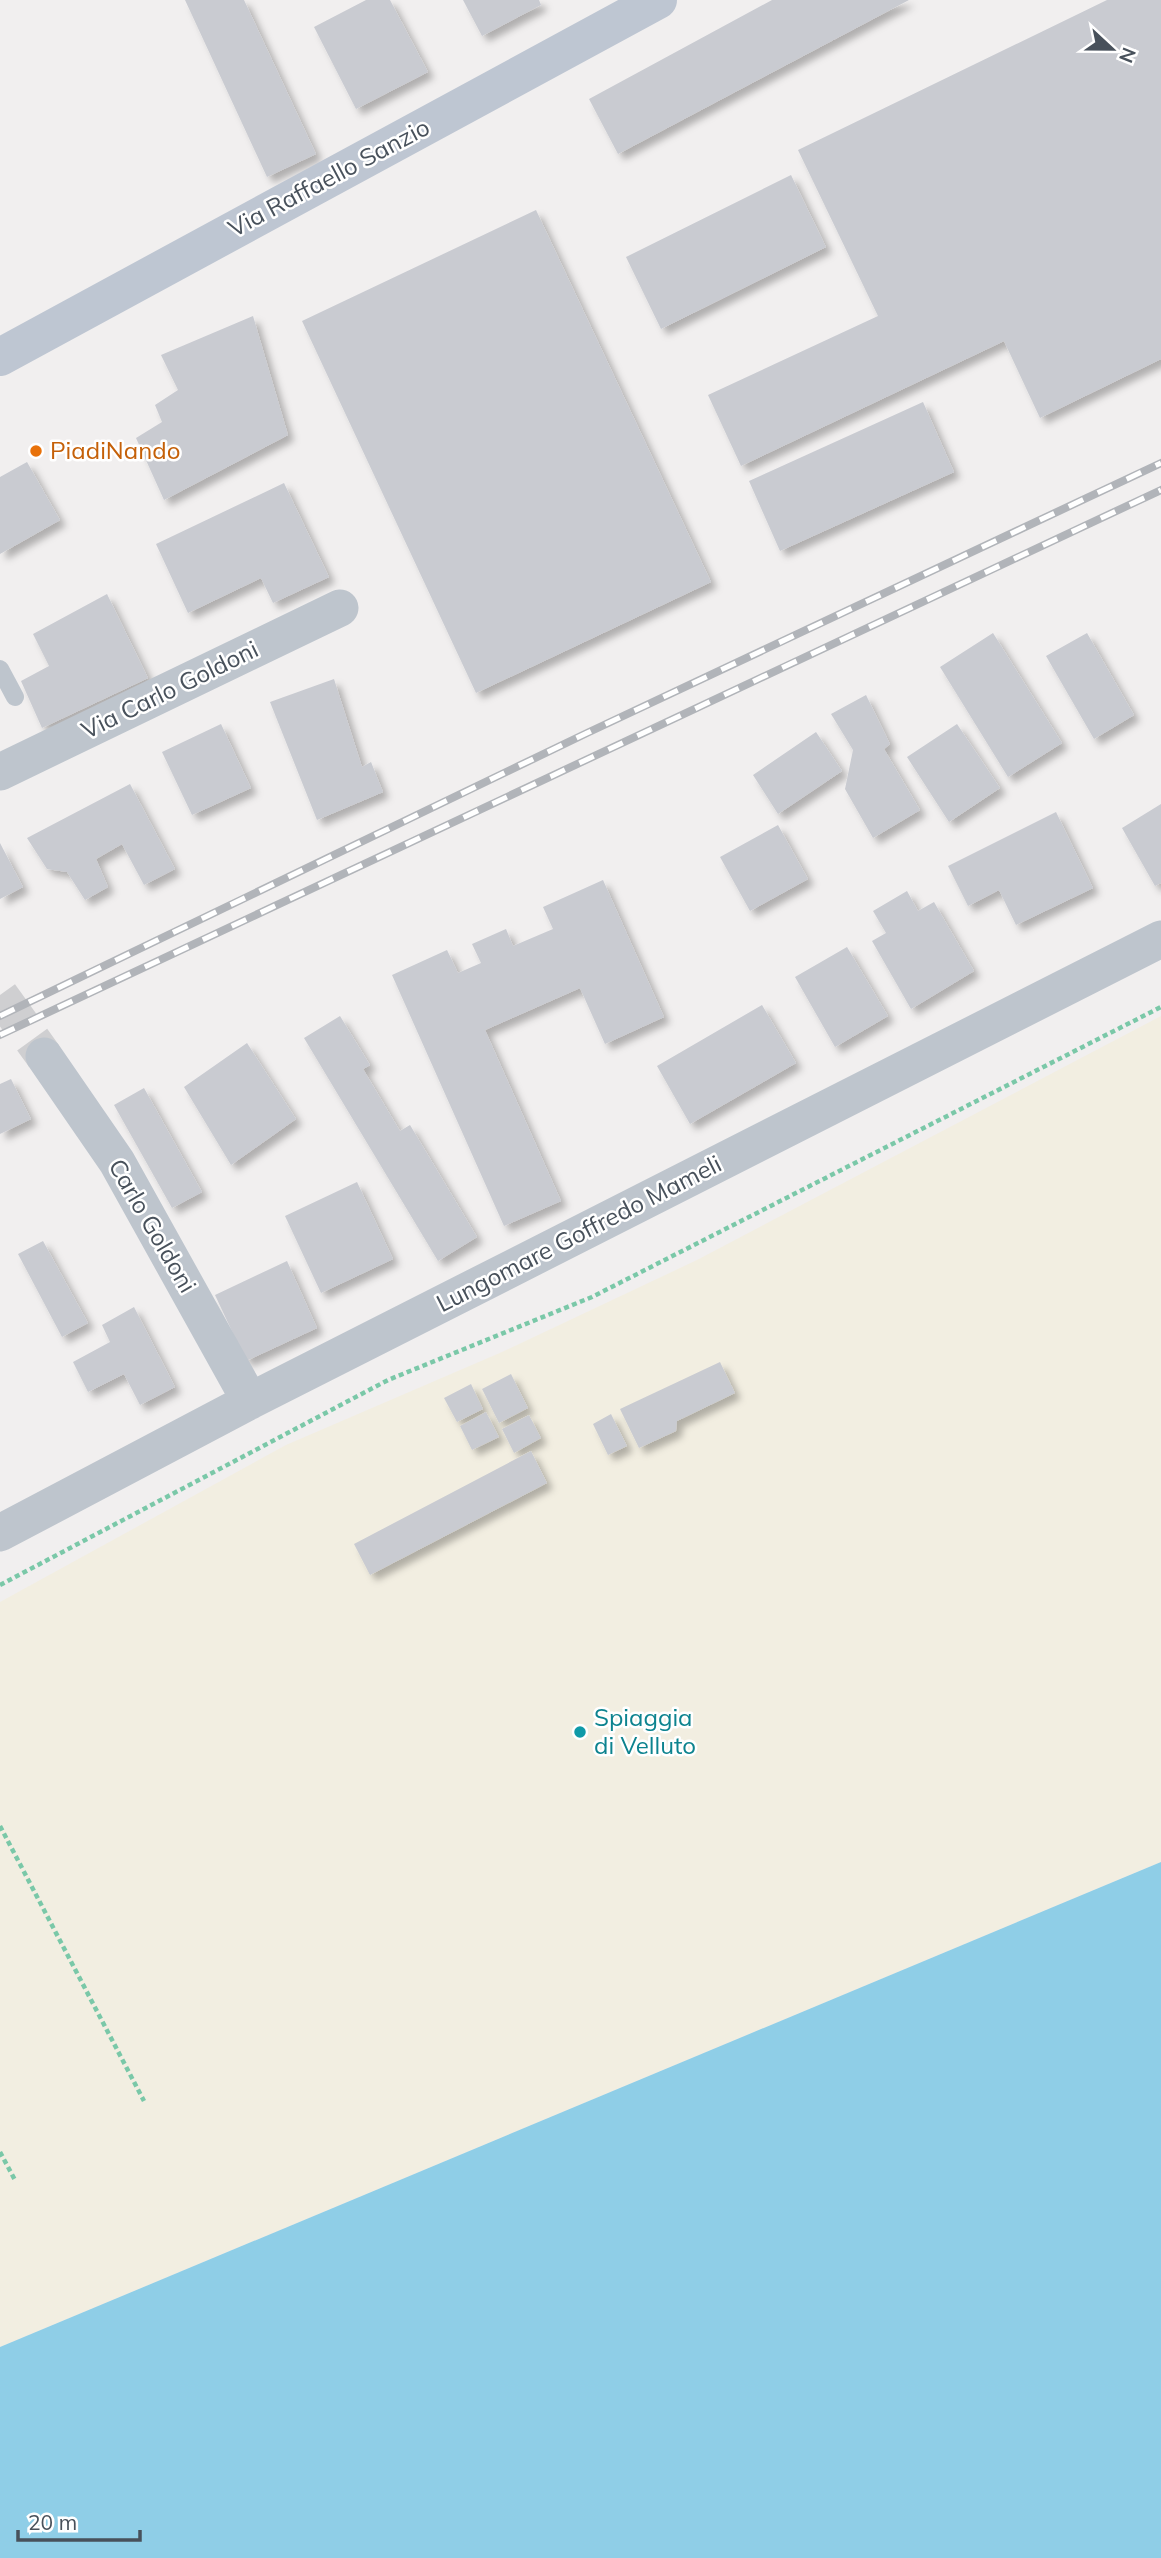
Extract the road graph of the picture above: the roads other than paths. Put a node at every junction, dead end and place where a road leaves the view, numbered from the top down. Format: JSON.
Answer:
{"nodes":[{"id":1,"x":658,"y":0,"type":"edge"},
{"id":2,"x":0,"y":357,"type":"edge"},
{"id":3,"x":340,"y":608,"type":"dead end"},
{"id":4,"x":0,"y":669,"type":"edge"},
{"id":5,"x":15,"y":696,"type":"dead end"},
{"id":6,"x":0,"y":772,"type":"edge"},
{"id":7,"x":1161,"y":939,"type":"edge"},
{"id":8,"x":44,"y":1056,"type":"tunnel mouth"},
{"id":9,"x":250,"y":1401,"type":"junction"},
{"id":10,"x":0,"y":1533,"type":"edge"}],
"edges":[{"from":1,"to":2,"type":"main road","name":"Via Raffaello Sanzio"},
{"from":3,"to":6,"type":"street","name":"Via Carlo Goldoni"},
{"from":4,"to":5,"type":"lane"},
{"from":7,"to":9,"type":"street","name":"Lungomare Goffredo Mameli"},
{"from":8,"to":9,"type":"street","name":"Carlo Goldoni"},
{"from":9,"to":10,"type":"street","name":"Lungomare Goffredo Mameli"}]}
